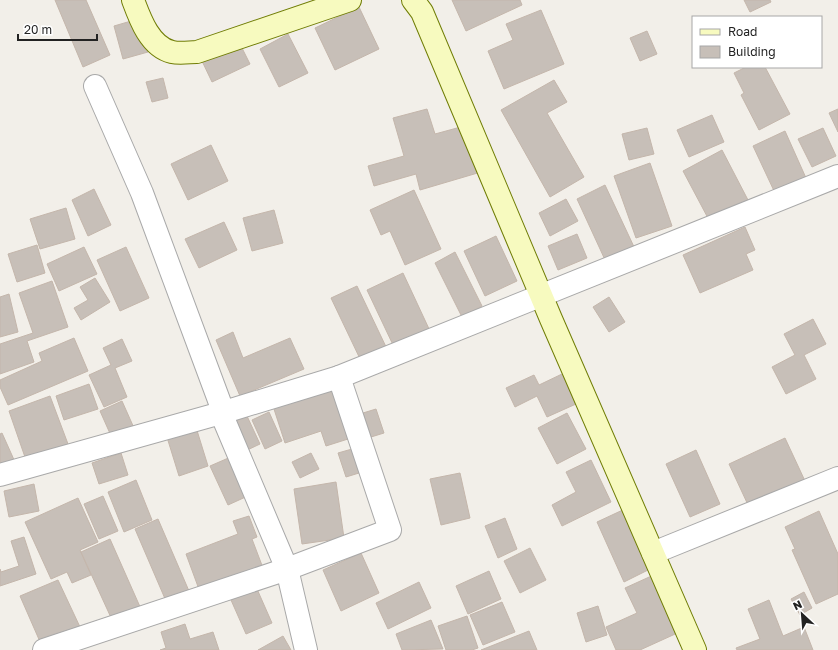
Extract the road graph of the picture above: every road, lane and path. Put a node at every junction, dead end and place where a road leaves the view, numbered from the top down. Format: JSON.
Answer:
{"nodes":[{"id":1,"x":132,"y":0,"type":"edge"},
{"id":2,"x":350,"y":0,"type":"edge"},
{"id":3,"x":413,"y":0,"type":"edge"},
{"id":4,"x":95,"y":86,"type":"dead end"},
{"id":5,"x":838,"y":176,"type":"edge"},
{"id":6,"x":541,"y":295,"type":"junction"},
{"id":7,"x":339,"y":377,"type":"junction"},
{"id":8,"x":221,"y":413,"type":"junction"},
{"id":9,"x":0,"y":475,"type":"edge"},
{"id":10,"x":838,"y":478,"type":"edge"},
{"id":11,"x":653,"y":553,"type":"junction"},
{"id":12,"x":287,"y":569,"type":"junction"},
{"id":13,"x":44,"y":650,"type":"edge"},
{"id":14,"x":306,"y":650,"type":"edge"},
{"id":15,"x":695,"y":650,"type":"edge"}],
"edges":[{"from":1,"to":2,"type":"street"},
{"from":3,"to":6,"type":"street"},
{"from":4,"to":8,"type":"street"},
{"from":5,"to":6,"type":"street"},
{"from":6,"to":7,"type":"street"},
{"from":6,"to":11,"type":"street"},
{"from":7,"to":8,"type":"street"},
{"from":7,"to":12,"type":"street"},
{"from":8,"to":9,"type":"street"},
{"from":8,"to":12,"type":"street"},
{"from":10,"to":11,"type":"street"},
{"from":11,"to":15,"type":"street"},
{"from":12,"to":13,"type":"street"},
{"from":12,"to":14,"type":"street"}]}
